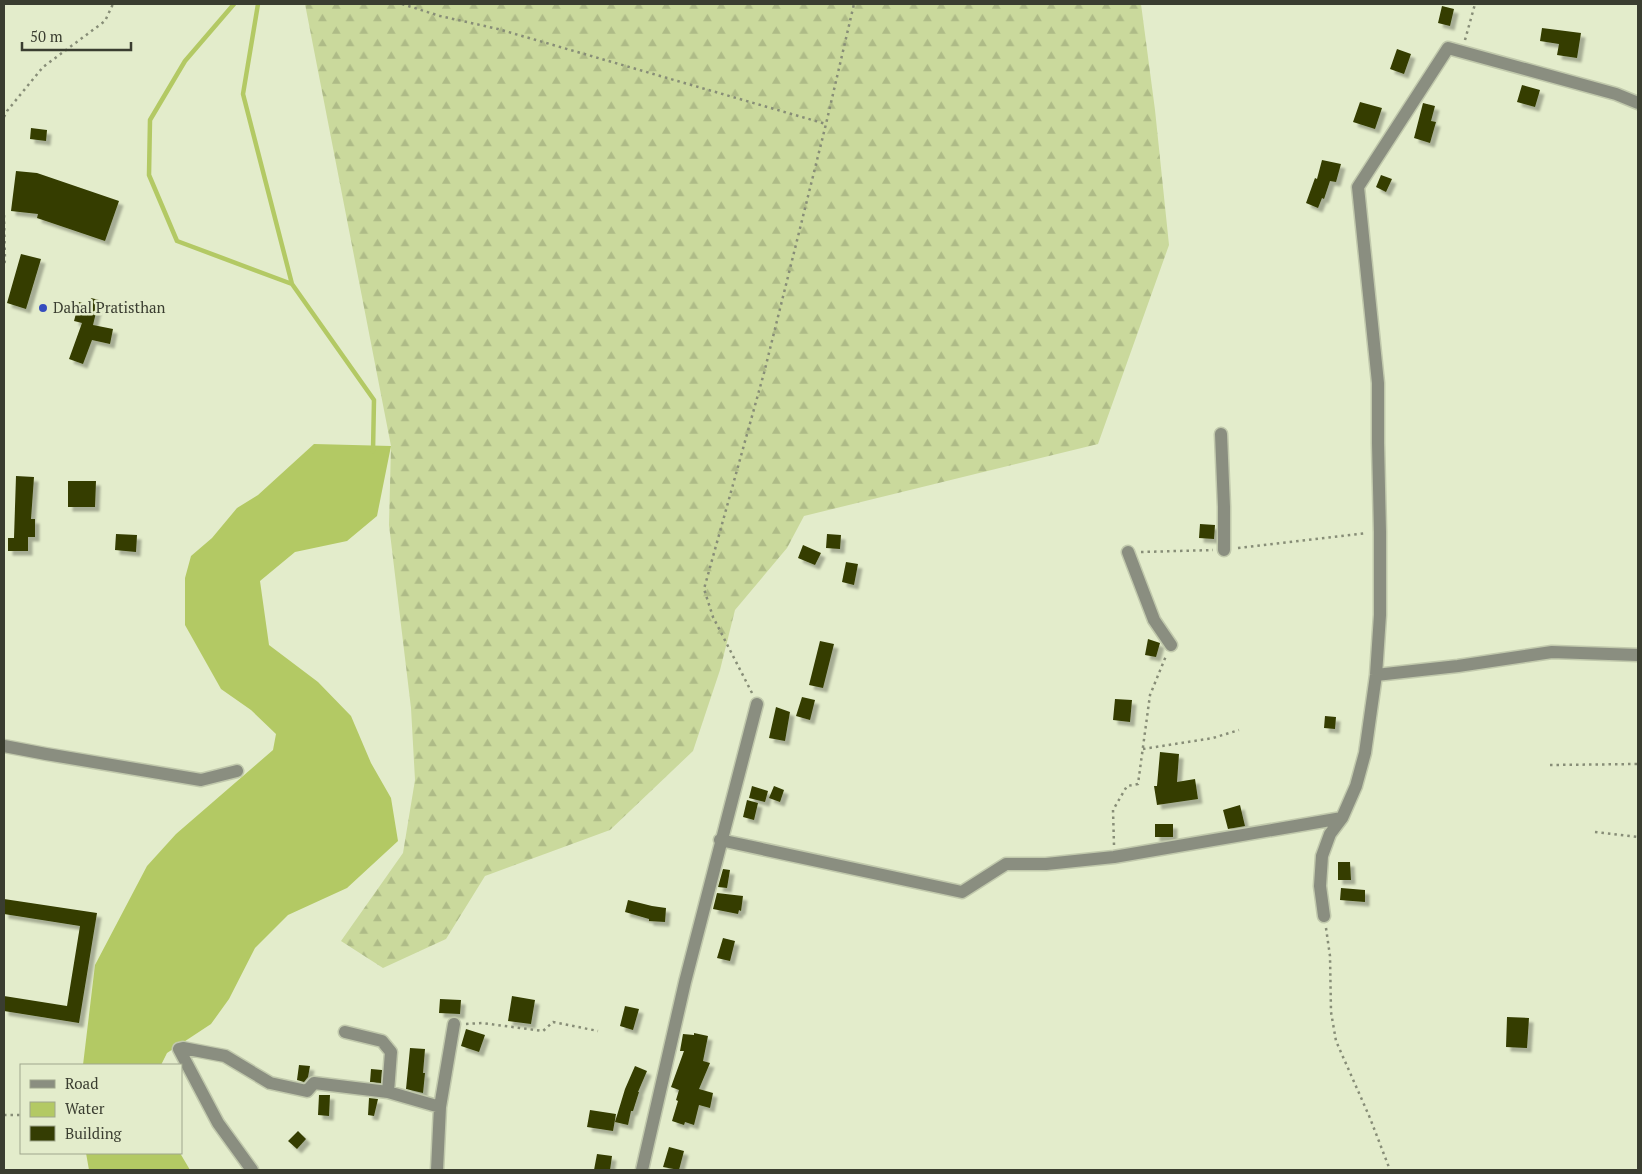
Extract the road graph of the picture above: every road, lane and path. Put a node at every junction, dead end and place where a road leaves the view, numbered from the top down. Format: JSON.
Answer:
{"nodes":[{"id":1,"x":113,"y":4,"type":"edge"},
{"id":2,"x":402,"y":4,"type":"edge"},
{"id":3,"x":854,"y":4,"type":"edge"},
{"id":4,"x":1474,"y":4,"type":"edge"},
{"id":5,"x":1462,"y":52,"type":"junction"},
{"id":6,"x":1638,"y":103,"type":"edge"},
{"id":7,"x":4,"y":117,"type":"edge"},
{"id":8,"x":826,"y":124,"type":"junction"},
{"id":9,"x":4,"y":215,"type":"edge"},
{"id":10,"x":4,"y":266,"type":"edge"},
{"id":11,"x":1221,"y":434,"type":"dead end"},
{"id":12,"x":1380,"y":532,"type":"junction"},
{"id":13,"x":1224,"y":550,"type":"junction"},
{"id":14,"x":1128,"y":552,"type":"joint"},
{"id":15,"x":1171,"y":645,"type":"joint"},
{"id":16,"x":1638,"y":655,"type":"edge"},
{"id":17,"x":1376,"y":675,"type":"junction"},
{"id":18,"x":757,"y":704,"type":"joint"},
{"id":19,"x":1239,"y":730,"type":"dead end"},
{"id":20,"x":4,"y":746,"type":"edge"},
{"id":21,"x":1143,"y":749,"type":"junction"},
{"id":22,"x":1638,"y":764,"type":"edge"},
{"id":23,"x":1550,"y":765,"type":"dead end"},
{"id":24,"x":238,"y":771,"type":"dead end"},
{"id":25,"x":1342,"y":818,"type":"junction"},
{"id":26,"x":1594,"y":832,"type":"dead end"},
{"id":27,"x":1638,"y":837,"type":"edge"},
{"id":28,"x":720,"y":840,"type":"junction"},
{"id":29,"x":1114,"y":857,"type":"junction"},
{"id":30,"x":1324,"y":916,"type":"joint"},
{"id":31,"x":454,"y":1024,"type":"joint"},
{"id":32,"x":598,"y":1031,"type":"dead end"},
{"id":33,"x":345,"y":1032,"type":"dead end"},
{"id":34,"x":388,"y":1092,"type":"junction"},
{"id":35,"x":440,"y":1107,"type":"junction"},
{"id":36,"x":4,"y":1114,"type":"edge"},
{"id":37,"x":20,"y":1115,"type":"edge"},
{"id":38,"x":252,"y":1170,"type":"edge"},
{"id":39,"x":437,"y":1170,"type":"edge"},
{"id":40,"x":642,"y":1170,"type":"edge"},
{"id":41,"x":1390,"y":1170,"type":"edge"}],
"edges":[{"from":1,"to":7,"type":"path"},
{"from":2,"to":8,"type":"path"},
{"from":3,"to":8,"type":"path"},
{"from":4,"to":5,"type":"path"},
{"from":5,"to":6,"type":"street"},
{"from":5,"to":12,"type":"street"},
{"from":8,"to":18,"type":"path"},
{"from":9,"to":10,"type":"path"},
{"from":11,"to":13,"type":"street"},
{"from":12,"to":13,"type":"path"},
{"from":12,"to":17,"type":"street"},
{"from":13,"to":14,"type":"path"},
{"from":14,"to":15,"type":"street"},
{"from":15,"to":21,"type":"path"},
{"from":16,"to":17,"type":"street"},
{"from":17,"to":25,"type":"street"},
{"from":18,"to":28,"type":"street"},
{"from":19,"to":21,"type":"path"},
{"from":20,"to":24,"type":"street"},
{"from":21,"to":29,"type":"path"},
{"from":22,"to":23,"type":"path"},
{"from":25,"to":29,"type":"street"},
{"from":25,"to":30,"type":"street"},
{"from":26,"to":27,"type":"path"},
{"from":28,"to":29,"type":"street"},
{"from":28,"to":40,"type":"street"},
{"from":30,"to":41,"type":"path"},
{"from":31,"to":32,"type":"path"},
{"from":31,"to":35,"type":"street"},
{"from":33,"to":34,"type":"street"},
{"from":34,"to":35,"type":"street"},
{"from":34,"to":38,"type":"street"},
{"from":35,"to":39,"type":"street"},
{"from":36,"to":37,"type":"path"}]}
